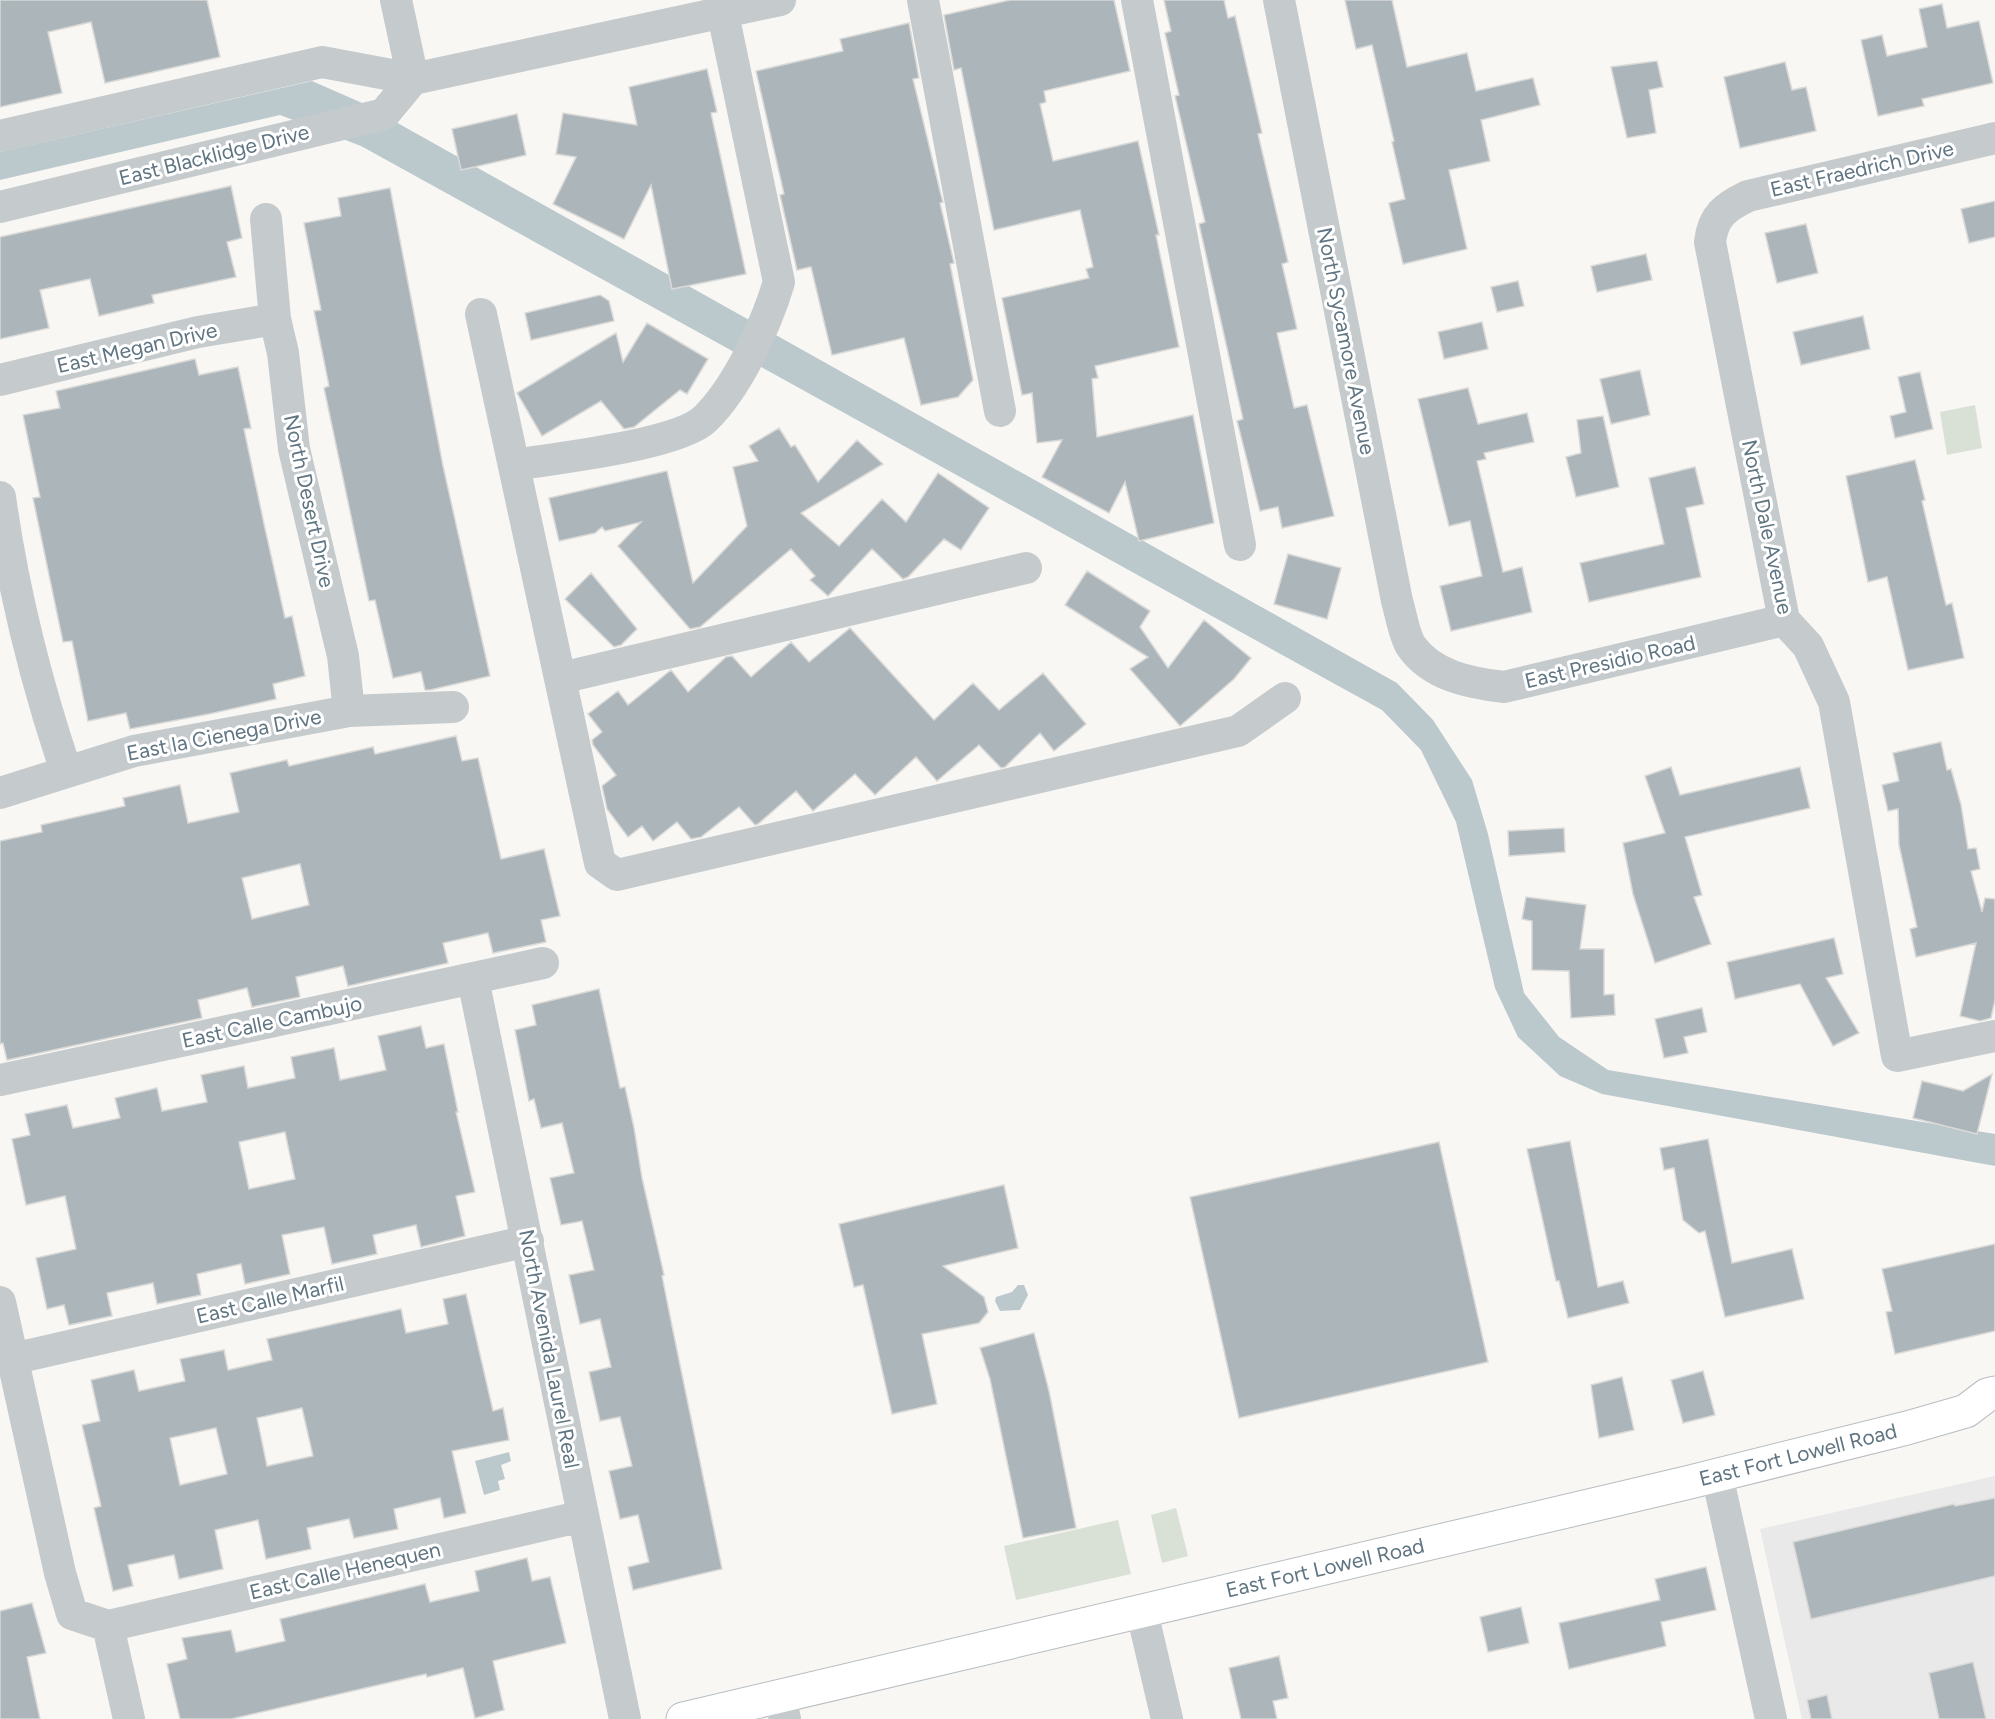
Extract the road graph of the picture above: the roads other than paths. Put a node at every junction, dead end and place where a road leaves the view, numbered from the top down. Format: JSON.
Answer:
{"nodes":[{"id":1,"x":396,"y":0,"type":"edge"},
{"id":2,"x":780,"y":0,"type":"edge"},
{"id":3,"x":923,"y":0,"type":"edge"},
{"id":4,"x":1137,"y":0,"type":"edge"},
{"id":5,"x":1279,"y":0,"type":"edge"},
{"id":6,"x":723,"y":14,"type":"junction"},
{"id":7,"x":413,"y":79,"type":"junction"},
{"id":8,"x":0,"y":136,"type":"edge"},
{"id":9,"x":1995,"y":138,"type":"edge"},
{"id":10,"x":1730,"y":204,"type":"joint"},
{"id":11,"x":0,"y":207,"type":"edge"},
{"id":12,"x":266,"y":219,"type":"dead end"},
{"id":13,"x":481,"y":314,"type":"dead end"},
{"id":14,"x":275,"y":319,"type":"junction"},
{"id":15,"x":0,"y":380,"type":"edge"},
{"id":16,"x":1000,"y":411,"type":"dead end"},
{"id":17,"x":515,"y":465,"type":"junction"},
{"id":18,"x":0,"y":497,"type":"edge"},
{"id":19,"x":1240,"y":545,"type":"dead end"},
{"id":20,"x":1026,"y":568,"type":"dead end"},
{"id":21,"x":1784,"y":620,"type":"junction"},
{"id":22,"x":1437,"y":670,"type":"joint"},
{"id":23,"x":561,"y":678,"type":"junction"},
{"id":24,"x":1285,"y":698,"type":"dead end"},
{"id":25,"x":453,"y":707,"type":"dead end"},
{"id":26,"x":349,"y":711,"type":"junction"},
{"id":27,"x":66,"y":771,"type":"junction"},
{"id":28,"x":0,"y":793,"type":"edge"},
{"id":29,"x":543,"y":963,"type":"dead end"},
{"id":30,"x":473,"y":979,"type":"junction"},
{"id":31,"x":1995,"y":1036,"type":"edge"},
{"id":32,"x":0,"y":1080,"type":"edge"},
{"id":33,"x":528,"y":1240,"type":"junction"},
{"id":34,"x":0,"y":1302,"type":"edge"},
{"id":35,"x":12,"y":1359,"type":"junction"},
{"id":36,"x":1995,"y":1393,"type":"edge"},
{"id":37,"x":1980,"y":1413,"type":"edge"},
{"id":38,"x":1717,"y":1475,"type":"junction"},
{"id":39,"x":583,"y":1516,"type":"junction"},
{"id":40,"x":1142,"y":1612,"type":"junction"},
{"id":41,"x":108,"y":1626,"type":"junction"},
{"id":42,"x":783,"y":1708,"type":"edge"},
{"id":43,"x":129,"y":1719,"type":"edge"},
{"id":44,"x":625,"y":1719,"type":"edge"},
{"id":45,"x":683,"y":1719,"type":"edge"},
{"id":46,"x":1167,"y":1719,"type":"edge"},
{"id":47,"x":1771,"y":1719,"type":"edge"}],
"edges":[{"from":1,"to":7,"type":"street"},
{"from":2,"to":6,"type":"street"},
{"from":3,"to":16,"type":"street"},
{"from":4,"to":19,"type":"street"},
{"from":5,"to":22,"type":"street","name":"North Sycamore Avenue"},
{"from":6,"to":7,"type":"street"},
{"from":6,"to":17,"type":"street"},
{"from":7,"to":8,"type":"street"},
{"from":7,"to":11,"type":"street","name":"East Blacklidge Drive"},
{"from":9,"to":10,"type":"street","name":"East Fraedrich Drive"},
{"from":10,"to":21,"type":"street","name":"North Dale Avenue"},
{"from":12,"to":14,"type":"street","name":"North Desert Drive"},
{"from":13,"to":17,"type":"street"},
{"from":14,"to":15,"type":"street","name":"East Megan Drive"},
{"from":14,"to":26,"type":"street","name":"North Desert Drive"},
{"from":17,"to":23,"type":"street"},
{"from":18,"to":27,"type":"street"},
{"from":20,"to":23,"type":"street"},
{"from":21,"to":22,"type":"street","name":"East Presidio Road"},
{"from":21,"to":31,"type":"street","name":"North Dale Avenue"},
{"from":23,"to":24,"type":"street"},
{"from":25,"to":26,"type":"street","name":"East la Cienega Drive"},
{"from":26,"to":27,"type":"street","name":"East la Cienega Drive"},
{"from":27,"to":28,"type":"street","name":"East la Cienega Drive"},
{"from":29,"to":30,"type":"street","name":"East Calle Cambujo"},
{"from":30,"to":32,"type":"street","name":"East Calle Cambujo"},
{"from":30,"to":33,"type":"street","name":"North Avenida Laurel Real"},
{"from":33,"to":35,"type":"street","name":"East Calle Marfil"},
{"from":33,"to":39,"type":"street","name":"North Avenida Laurel Real"},
{"from":34,"to":35,"type":"street"},
{"from":35,"to":41,"type":"street"},
{"from":36,"to":37,"type":"main road","name":"East Fort Lowell Road"},
{"from":37,"to":38,"type":"main road","name":"East Fort Lowell Road"},
{"from":38,"to":40,"type":"main road","name":"East Fort Lowell Road"},
{"from":38,"to":47,"type":"street"},
{"from":39,"to":41,"type":"street","name":"East Calle Henequen"},
{"from":39,"to":44,"type":"street","name":"North Avenida Laurel Real"},
{"from":40,"to":42,"type":"main road","name":"East Fort Lowell Road"},
{"from":40,"to":46,"type":"street"},
{"from":41,"to":43,"type":"street"},
{"from":42,"to":45,"type":"main road","name":"East Fort Lowell Road"}]}
